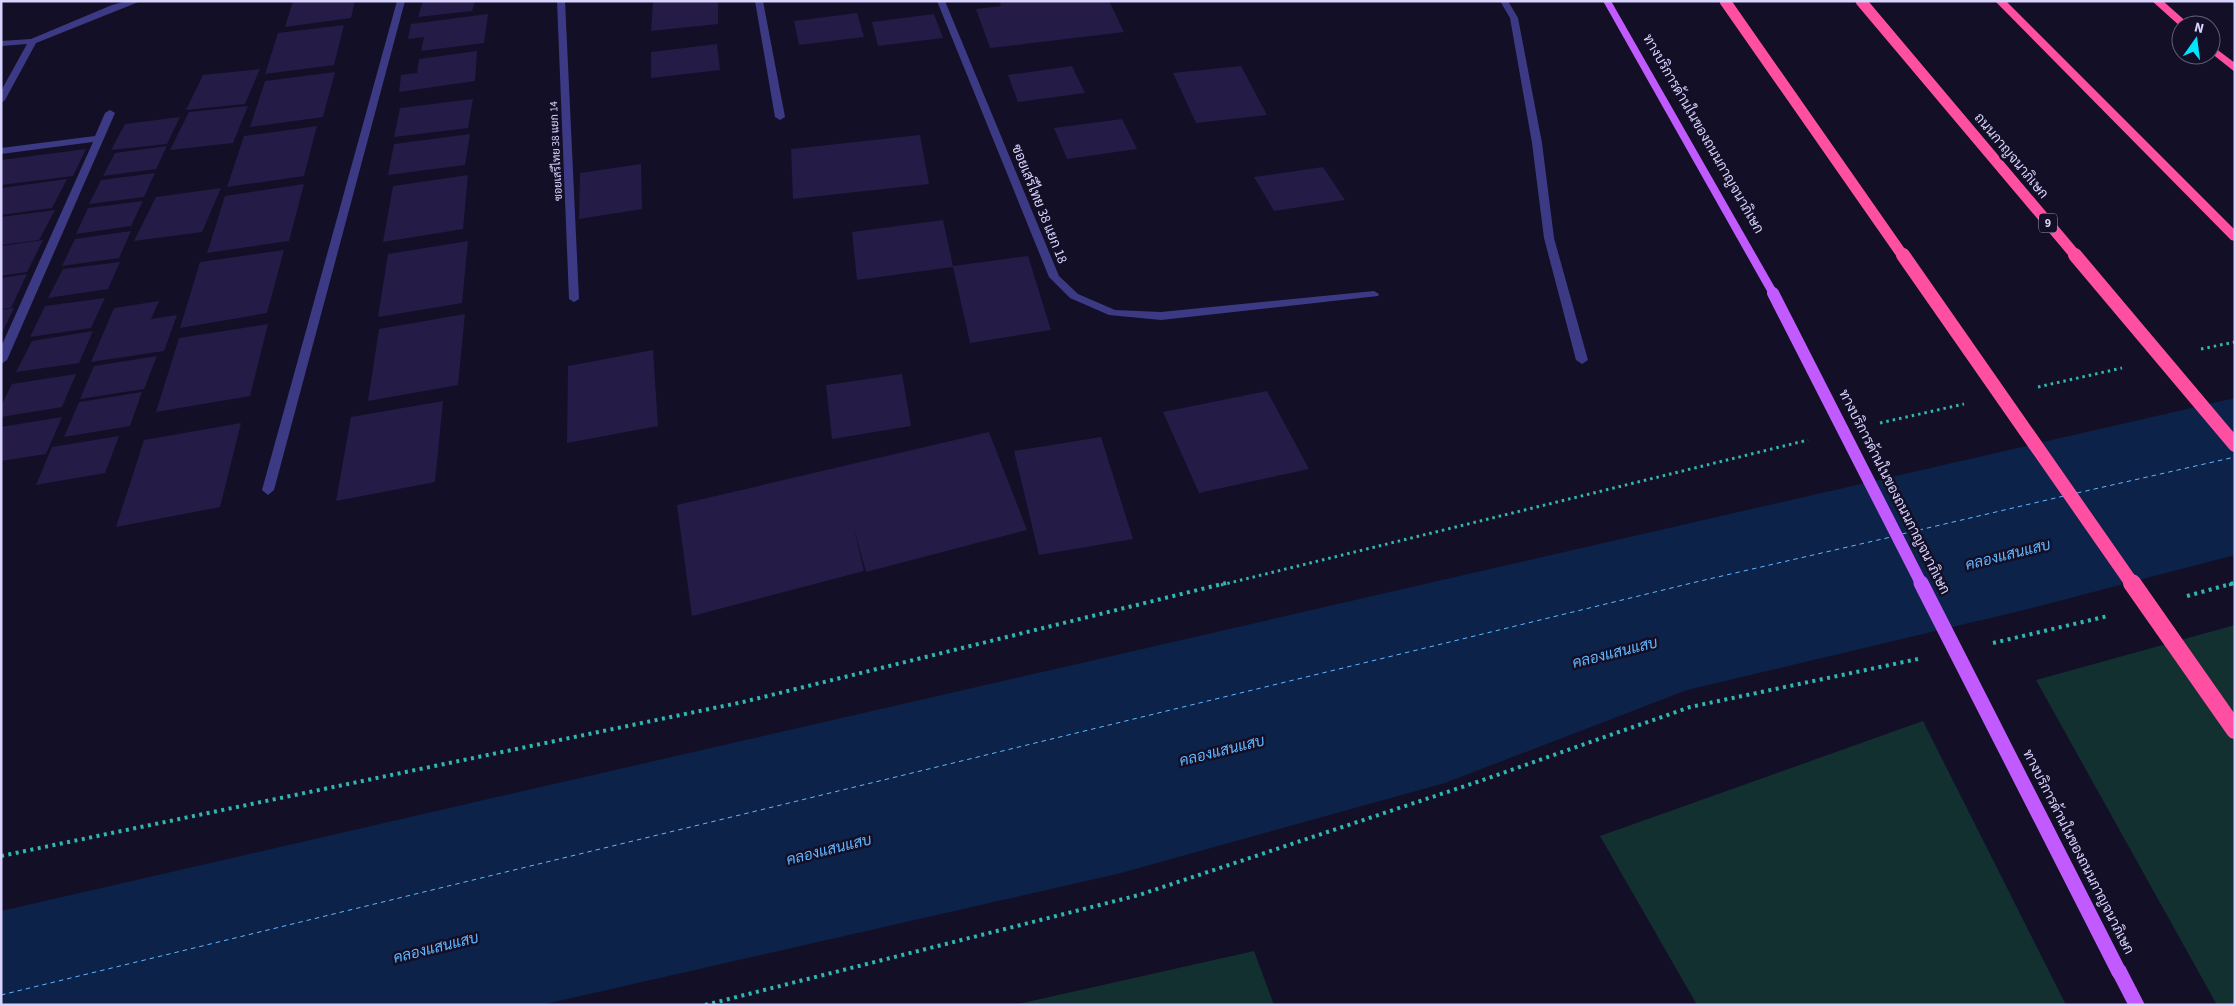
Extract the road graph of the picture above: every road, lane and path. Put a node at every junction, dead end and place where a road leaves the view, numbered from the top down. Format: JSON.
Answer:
{"nodes":[{"id":1,"x":137,"y":1,"type":"edge"},
{"id":2,"x":401,"y":1,"type":"edge"},
{"id":3,"x":561,"y":1,"type":"edge"},
{"id":4,"x":759,"y":1,"type":"edge"},
{"id":5,"x":941,"y":1,"type":"edge"},
{"id":6,"x":1504,"y":1,"type":"edge"},
{"id":7,"x":1607,"y":1,"type":"edge"},
{"id":8,"x":1725,"y":1,"type":"edge"},
{"id":9,"x":1860,"y":1,"type":"edge"},
{"id":10,"x":2000,"y":1,"type":"edge"},
{"id":11,"x":2157,"y":1,"type":"edge"},
{"id":12,"x":2173,"y":15,"type":"edge"},
{"id":13,"x":33,"y":41,"type":"junction"},
{"id":14,"x":1,"y":44,"type":"edge"},
{"id":15,"x":2221,"y":57,"type":"edge"},
{"id":16,"x":2235,"y":69,"type":"edge"},
{"id":17,"x":1,"y":100,"type":"edge"},
{"id":18,"x":110,"y":114,"type":"dead end"},
{"id":19,"x":780,"y":117,"type":"dead end"},
{"id":20,"x":99,"y":138,"type":"junction"},
{"id":21,"x":1,"y":151,"type":"edge"},
{"id":22,"x":2235,"y":237,"type":"edge"},
{"id":23,"x":1374,"y":294,"type":"dead end"},
{"id":24,"x":574,"y":299,"type":"dead end"},
{"id":25,"x":2235,"y":342,"type":"edge"},
{"id":26,"x":2196,"y":351,"type":"dead end"},
{"id":27,"x":1,"y":360,"type":"edge"},
{"id":28,"x":1582,"y":360,"type":"dead end"},
{"id":29,"x":2129,"y":366,"type":"dead end"},
{"id":30,"x":2032,"y":388,"type":"dead end"},
{"id":31,"x":1964,"y":404,"type":"dead end"},
{"id":32,"x":1878,"y":424,"type":"dead end"},
{"id":33,"x":1810,"y":439,"type":"dead end"},
{"id":34,"x":2235,"y":445,"type":"edge"},
{"id":35,"x":268,"y":490,"type":"dead end"},
{"id":36,"x":2235,"y":583,"type":"edge"},
{"id":37,"x":2178,"y":598,"type":"dead end"},
{"id":38,"x":2112,"y":615,"type":"dead end"},
{"id":39,"x":1988,"y":644,"type":"dead end"},
{"id":40,"x":1921,"y":658,"type":"dead end"},
{"id":41,"x":2235,"y":730,"type":"edge"},
{"id":42,"x":1,"y":856,"type":"edge"},
{"id":43,"x":705,"y":1005,"type":"edge"},
{"id":44,"x":2137,"y":1005,"type":"edge"}],
"edges":[{"from":1,"to":13,"type":"street"},
{"from":2,"to":35,"type":"street"},
{"from":3,"to":24,"type":"street","name":"ซอยเสรีไทย 38 แยก 14"},
{"from":4,"to":19,"type":"street"},
{"from":5,"to":23,"type":"street","name":"ซอยเสรีไทย 38 แยก 18"},
{"from":6,"to":28,"type":"street"},
{"from":7,"to":44,"type":"main road","name":"ทางบริการด้านในของถนนกาญจนาภิเษก","bridge":true},
{"from":8,"to":41,"type":"highway","bridge":true},
{"from":9,"to":34,"type":"highway","name":"ถนนกาญจนาภิเษก","number":"9","bridge":true},
{"from":10,"to":22,"type":"highway"},
{"from":11,"to":12,"type":"highway"},
{"from":13,"to":14,"type":"street"},
{"from":13,"to":17,"type":"street"},
{"from":15,"to":16,"type":"highway"},
{"from":18,"to":20,"type":"street"},
{"from":20,"to":21,"type":"street"},
{"from":20,"to":27,"type":"street"},
{"from":25,"to":26,"type":"path"},
{"from":29,"to":30,"type":"path"},
{"from":31,"to":32,"type":"path"},
{"from":33,"to":42,"type":"path"},
{"from":36,"to":37,"type":"path"},
{"from":38,"to":39,"type":"path"},
{"from":40,"to":43,"type":"path"}]}
